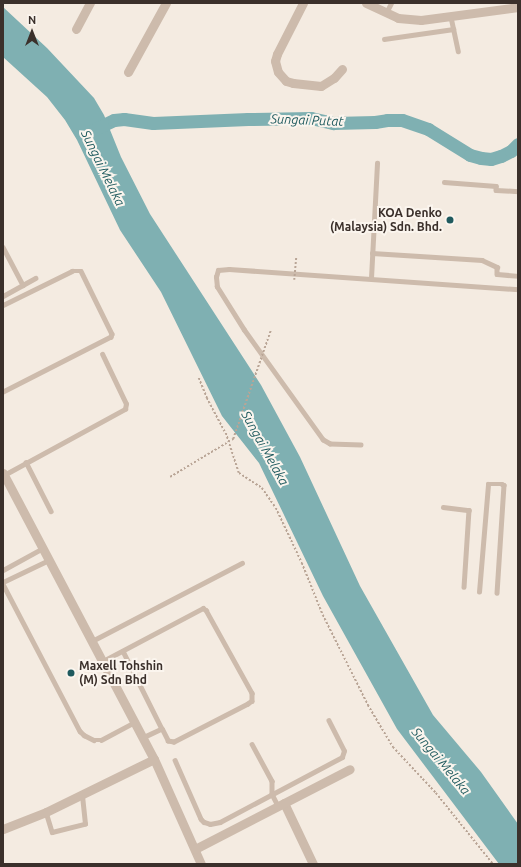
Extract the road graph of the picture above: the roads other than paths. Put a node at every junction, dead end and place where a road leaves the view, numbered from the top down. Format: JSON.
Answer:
{"nodes":[{"id":1,"x":90,"y":3,"type":"edge"},
{"id":2,"x":166,"y":3,"type":"edge"},
{"id":3,"x":303,"y":3,"type":"edge"},
{"id":4,"x":366,"y":3,"type":"edge"},
{"id":5,"x":391,"y":3,"type":"edge"},
{"id":6,"x":518,"y":7,"type":"edge"},
{"id":7,"x":386,"y":13,"type":"junction"},
{"id":8,"x":451,"y":17,"type":"junction"},
{"id":9,"x":76,"y":29,"type":"dead end"},
{"id":10,"x":453,"y":29,"type":"junction"},
{"id":11,"x":384,"y":39,"type":"dead end"},
{"id":12,"x":458,"y":51,"type":"dead end"},
{"id":13,"x":342,"y":69,"type":"dead end"},
{"id":14,"x":128,"y":72,"type":"dead end"},
{"id":15,"x":377,"y":163,"type":"dead end"},
{"id":16,"x":444,"y":182,"type":"dead end"},
{"id":17,"x":518,"y":191,"type":"edge"},
{"id":18,"x":3,"y":247,"type":"edge"},
{"id":19,"x":372,"y":253,"type":"junction"},
{"id":20,"x":518,"y":276,"type":"edge"},
{"id":21,"x":35,"y":278,"type":"dead end"},
{"id":22,"x":371,"y":278,"type":"junction"},
{"id":23,"x":23,"y":285,"type":"junction"},
{"id":24,"x":518,"y":289,"type":"edge"},
{"id":25,"x":3,"y":296,"type":"edge"},
{"id":26,"x":3,"y":305,"type":"edge"},
{"id":27,"x":102,"y":354,"type":"dead end"},
{"id":28,"x":3,"y":392,"type":"edge"},
{"id":29,"x":362,"y":446,"type":"dead end"},
{"id":30,"x":26,"y":462,"type":"junction"},
{"id":31,"x":4,"y":474,"type":"edge"},
{"id":32,"x":443,"y":507,"type":"dead end"},
{"id":33,"x":51,"y":512,"type":"dead end"},
{"id":34,"x":43,"y":548,"type":"junction"},
{"id":35,"x":49,"y":560,"type":"junction"},
{"id":36,"x":242,"y":563,"type":"dead end"},
{"id":37,"x":3,"y":570,"type":"edge"},
{"id":38,"x":3,"y":583,"type":"edge"},
{"id":39,"x":464,"y":587,"type":"dead end"},
{"id":40,"x":479,"y":592,"type":"dead end"},
{"id":41,"x":497,"y":593,"type":"dead end"},
{"id":42,"x":92,"y":641,"type":"junction"},
{"id":43,"x":123,"y":651,"type":"junction"},
{"id":44,"x":103,"y":661,"type":"junction"},
{"id":45,"x":328,"y":721,"type":"dead end"},
{"id":46,"x":135,"y":722,"type":"junction"},
{"id":47,"x":162,"y":729,"type":"junction"},
{"id":48,"x":143,"y":738,"type":"junction"},
{"id":49,"x":252,"y":744,"type":"dead end"},
{"id":50,"x":154,"y":758,"type":"junction"},
{"id":51,"x":176,"y":760,"type":"dead end"},
{"id":52,"x":350,"y":769,"type":"dead end"},
{"id":53,"x":82,"y":794,"type":"junction"},
{"id":54,"x":272,"y":794,"type":"junction"},
{"id":55,"x":281,"y":805,"type":"junction"},
{"id":56,"x":46,"y":812,"type":"junction"},
{"id":57,"x":3,"y":829,"type":"edge"},
{"id":58,"x":195,"y":849,"type":"junction"},
{"id":59,"x":201,"y":864,"type":"edge"},
{"id":60,"x":312,"y":864,"type":"edge"}],
"edges":[{"from":1,"to":9,"type":"street"},
{"from":2,"to":14,"type":"street"},
{"from":3,"to":13,"type":"street"},
{"from":4,"to":7,"type":"street"},
{"from":5,"to":7,"type":"lane"},
{"from":6,"to":8,"type":"street"},
{"from":7,"to":8,"type":"street"},
{"from":8,"to":10,"type":"lane"},
{"from":10,"to":11,"type":"lane"},
{"from":10,"to":12,"type":"lane"},
{"from":15,"to":19,"type":"lane"},
{"from":16,"to":17,"type":"lane"},
{"from":18,"to":23,"type":"lane"},
{"from":19,"to":20,"type":"lane"},
{"from":19,"to":22,"type":"lane"},
{"from":21,"to":23,"type":"lane"},
{"from":22,"to":24,"type":"lane"},
{"from":22,"to":29,"type":"lane"},
{"from":23,"to":25,"type":"lane"},
{"from":26,"to":28,"type":"lane"},
{"from":27,"to":30,"type":"lane"},
{"from":30,"to":31,"type":"lane"},
{"from":30,"to":33,"type":"lane"},
{"from":31,"to":34,"type":"street"},
{"from":32,"to":39,"type":"lane"},
{"from":34,"to":35,"type":"street"},
{"from":34,"to":37,"type":"lane"},
{"from":35,"to":38,"type":"lane"},
{"from":35,"to":42,"type":"street"},
{"from":36,"to":42,"type":"lane"},
{"from":38,"to":46,"type":"lane"},
{"from":40,"to":41,"type":"lane"},
{"from":42,"to":44,"type":"street"},
{"from":43,"to":44,"type":"lane"},
{"from":43,"to":47,"type":"lane"},
{"from":43,"to":47,"type":"lane"},
{"from":44,"to":46,"type":"street"},
{"from":45,"to":54,"type":"lane"},
{"from":46,"to":48,"type":"street"},
{"from":47,"to":48,"type":"lane"},
{"from":48,"to":50,"type":"street"},
{"from":49,"to":54,"type":"lane"},
{"from":50,"to":53,"type":"street"},
{"from":50,"to":58,"type":"street"},
{"from":51,"to":54,"type":"lane"},
{"from":52,"to":55,"type":"street"},
{"from":53,"to":56,"type":"street"},
{"from":53,"to":56,"type":"lane"},
{"from":54,"to":55,"type":"lane"},
{"from":55,"to":58,"type":"street"},
{"from":55,"to":60,"type":"street"},
{"from":56,"to":57,"type":"street"},
{"from":58,"to":59,"type":"street"}]}
